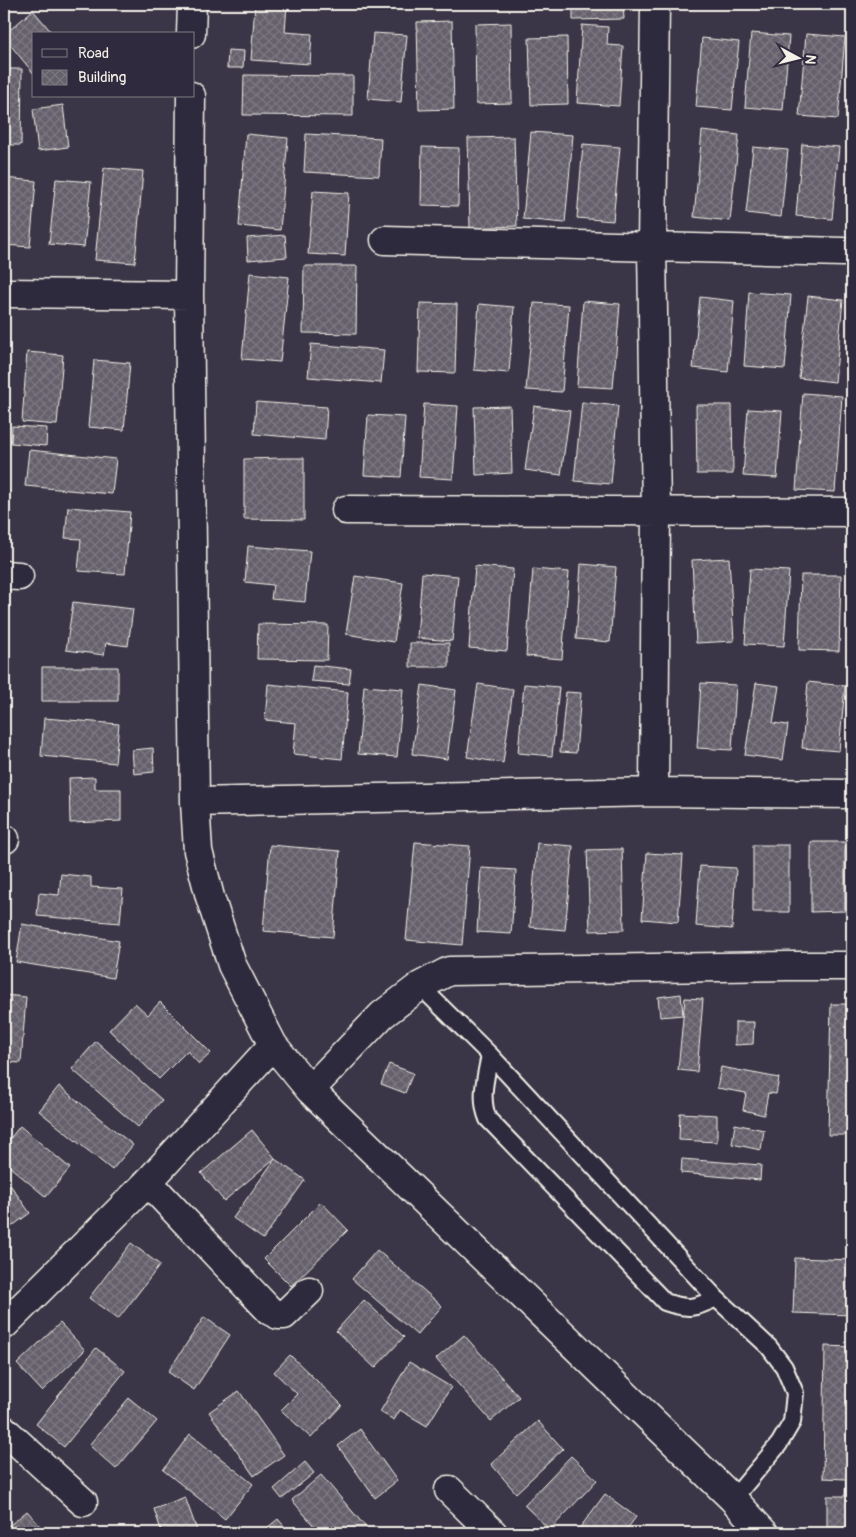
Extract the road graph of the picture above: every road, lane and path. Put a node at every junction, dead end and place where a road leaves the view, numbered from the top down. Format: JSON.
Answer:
{"nodes":[{"id":1,"x":192,"y":4,"type":"edge"},
{"id":2,"x":655,"y":4,"type":"edge"},
{"id":3,"x":191,"y":32,"type":"edge"},
{"id":4,"x":191,"y":98,"type":"edge"},
{"id":5,"x":384,"y":240,"type":"dead end"},
{"id":6,"x":652,"y":247,"type":"junction"},
{"id":7,"x":843,"y":252,"type":"dead end"},
{"id":8,"x":4,"y":292,"type":"edge"},
{"id":9,"x":189,"y":295,"type":"junction"},
{"id":10,"x":346,"y":510,"type":"dead end"},
{"id":11,"x":656,"y":511,"type":"junction"},
{"id":12,"x":852,"y":512,"type":"edge"},
{"id":13,"x":654,"y":792,"type":"junction"},
{"id":14,"x":852,"y":794,"type":"edge"},
{"id":15,"x":195,"y":802,"type":"junction"},
{"id":16,"x":852,"y":966,"type":"edge"},
{"id":17,"x":420,"y":986,"type":"junction"},
{"id":18,"x":273,"y":1045,"type":"junction"},
{"id":19,"x":490,"y":1055,"type":"junction"},
{"id":20,"x":310,"y":1090,"type":"junction"},
{"id":21,"x":148,"y":1182,"type":"junction"},
{"id":22,"x":309,"y":1291,"type":"dead end"},
{"id":23,"x":716,"y":1298,"type":"junction"},
{"id":24,"x":4,"y":1325,"type":"edge"},
{"id":25,"x":4,"y":1430,"type":"edge"},
{"id":26,"x":449,"y":1490,"type":"dead end"},
{"id":27,"x":733,"y":1499,"type":"junction"},
{"id":28,"x":83,"y":1502,"type":"dead end"},
{"id":29,"x":493,"y":1533,"type":"edge"},
{"id":30,"x":764,"y":1533,"type":"edge"}],
"edges":[{"from":1,"to":3,"type":"street"},
{"from":2,"to":6,"type":"street"},
{"from":4,"to":9,"type":"street"},
{"from":5,"to":6,"type":"street"},
{"from":6,"to":7,"type":"street"},
{"from":6,"to":11,"type":"street"},
{"from":8,"to":9,"type":"street"},
{"from":9,"to":15,"type":"street"},
{"from":10,"to":11,"type":"street"},
{"from":11,"to":12,"type":"street"},
{"from":11,"to":13,"type":"street"},
{"from":13,"to":14,"type":"street"},
{"from":13,"to":15,"type":"street"},
{"from":15,"to":18,"type":"street"},
{"from":16,"to":17,"type":"street"},
{"from":17,"to":19,"type":"lane"},
{"from":17,"to":20,"type":"street"},
{"from":18,"to":20,"type":"street"},
{"from":18,"to":21,"type":"street"},
{"from":19,"to":23,"type":"lane"},
{"from":19,"to":23,"type":"lane"},
{"from":20,"to":27,"type":"street"},
{"from":21,"to":22,"type":"street"},
{"from":21,"to":24,"type":"street"},
{"from":23,"to":27,"type":"lane"},
{"from":25,"to":28,"type":"street"},
{"from":26,"to":29,"type":"street"},
{"from":27,"to":30,"type":"street"}]}
